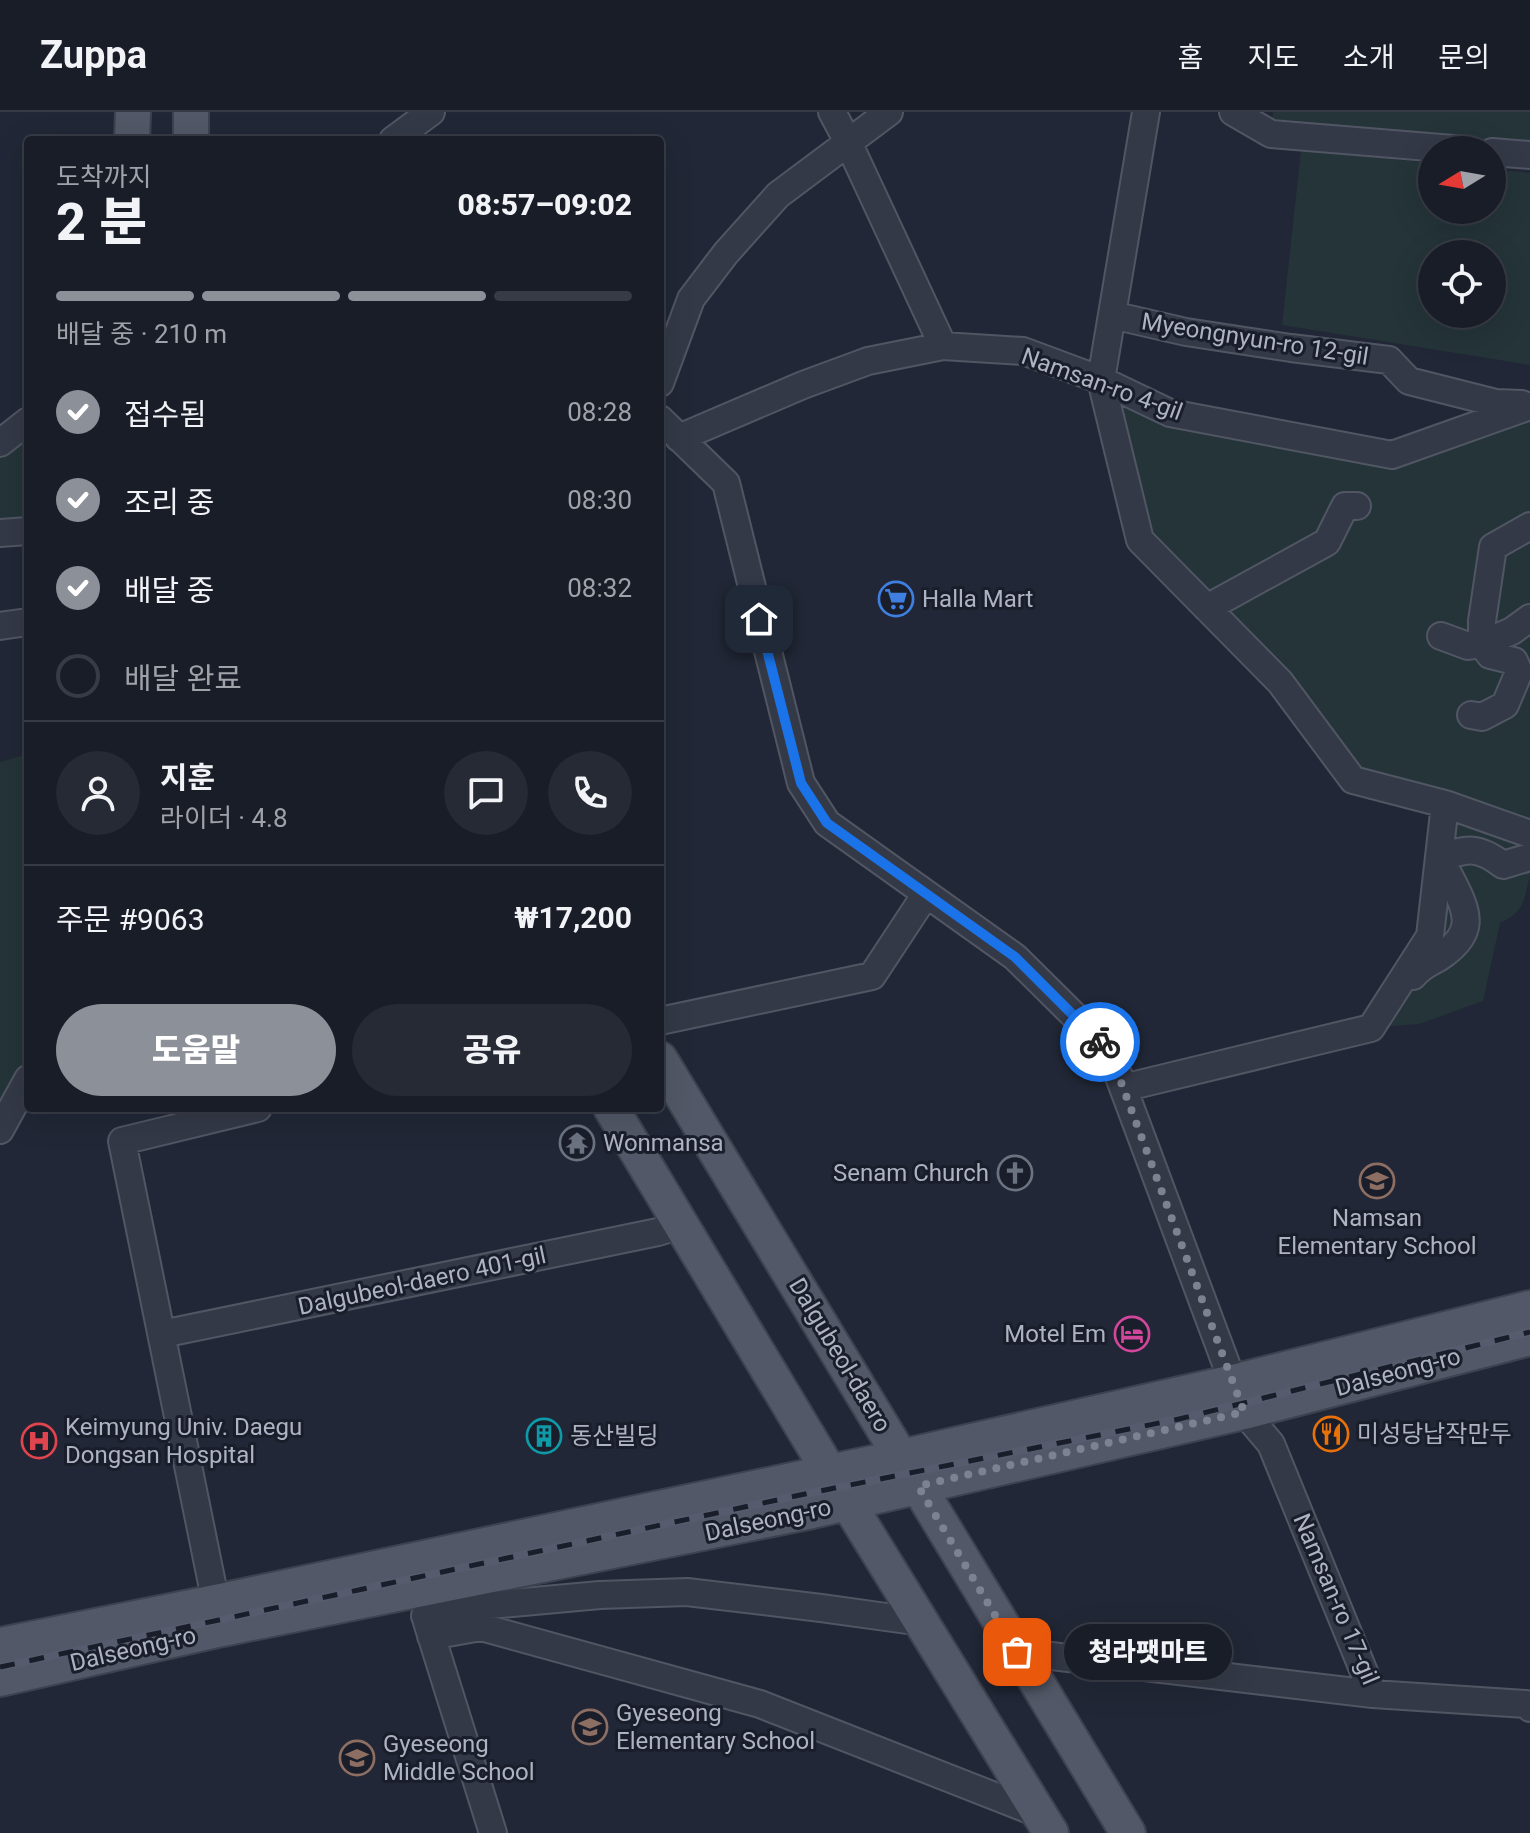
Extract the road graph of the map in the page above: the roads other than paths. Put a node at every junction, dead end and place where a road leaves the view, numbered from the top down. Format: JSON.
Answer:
{"nodes":[{"id":1,"x":133,"y":112,"type":"edge"},
{"id":2,"x":191,"y":112,"type":"edge"},
{"id":3,"x":431,"y":112,"type":"edge"},
{"id":4,"x":832,"y":112,"type":"edge"},
{"id":5,"x":889,"y":112,"type":"edge"},
{"id":6,"x":1146,"y":112,"type":"edge"},
{"id":7,"x":1233,"y":112,"type":"edge"},
{"id":8,"x":132,"y":136,"type":"edge"},
{"id":9,"x":191,"y":136,"type":"edge"},
{"id":10,"x":398,"y":136,"type":"edge"},
{"id":11,"x":848,"y":142,"type":"junction"},
{"id":12,"x":1418,"y":146,"type":"edge"},
{"id":13,"x":1506,"y":153,"type":"edge"},
{"id":14,"x":1530,"y":155,"type":"edge"},
{"id":15,"x":1112,"y":315,"type":"junction"},
{"id":16,"x":943,"y":346,"type":"junction"},
{"id":17,"x":664,"y":372,"type":"edge"},
{"id":18,"x":1101,"y":380,"type":"junction"},
{"id":19,"x":1530,"y":405,"type":"edge"},
{"id":20,"x":24,"y":424,"type":"edge"},
{"id":21,"x":666,"y":428,"type":"edge"},
{"id":22,"x":0,"y":443,"type":"edge"},
{"id":23,"x":1357,"y":506,"type":"dead end"},
{"id":24,"x":1530,"y":526,"type":"edge"},
{"id":25,"x":24,"y":531,"type":"edge"},
{"id":26,"x":0,"y":533,"type":"edge"},
{"id":27,"x":1207,"y":608,"type":"junction"},
{"id":28,"x":1530,"y":618,"type":"edge"},
{"id":29,"x":24,"y":623,"type":"edge"},
{"id":30,"x":0,"y":626,"type":"edge"},
{"id":31,"x":1441,"y":636,"type":"dead end"},
{"id":32,"x":1482,"y":644,"type":"junction"},
{"id":33,"x":1471,"y":715,"type":"dead end"},
{"id":34,"x":1445,"y":804,"type":"junction"},
{"id":35,"x":1530,"y":834,"type":"edge"},
{"id":36,"x":1530,"y":857,"type":"edge"},
{"id":37,"x":1439,"y":858,"type":"junction"},
{"id":38,"x":926,"y":894,"type":"junction"},
{"id":39,"x":664,"y":1020,"type":"edge"},
{"id":40,"x":664,"y":1066,"type":"edge"},
{"id":41,"x":24,"y":1086,"type":"edge"},
{"id":42,"x":1123,"y":1088,"type":"junction"},
{"id":43,"x":242,"y":1112,"type":"edge"},
{"id":44,"x":613,"y":1112,"type":"edge"},
{"id":45,"x":0,"y":1130,"type":"edge"},
{"id":46,"x":681,"y":1225,"type":"junction"},
{"id":47,"x":1530,"y":1308,"type":"edge"},
{"id":48,"x":162,"y":1334,"type":"junction"},
{"id":49,"x":1530,"y":1338,"type":"edge"},
{"id":50,"x":1239,"y":1397,"type":"junction"},
{"id":51,"x":831,"y":1472,"type":"junction"},
{"id":52,"x":910,"y":1472,"type":"junction"},
{"id":53,"x":848,"y":1503,"type":"junction"},
{"id":54,"x":425,"y":1614,"type":"junction"},
{"id":55,"x":219,"y":1616,"type":"junction"},
{"id":56,"x":922,"y":1622,"type":"junction"},
{"id":57,"x":0,"y":1645,"type":"edge"},
{"id":58,"x":1017,"y":1652,"type":"junction"},
{"id":59,"x":0,"y":1679,"type":"edge"},
{"id":60,"x":1373,"y":1694,"type":"junction"},
{"id":61,"x":1530,"y":1708,"type":"edge"},
{"id":62,"x":1045,"y":1824,"type":"edge"},
{"id":63,"x":493,"y":1833,"type":"edge"},
{"id":64,"x":1128,"y":1833,"type":"edge"}],
"edges":[{"from":1,"to":8,"type":"main road"},
{"from":2,"to":9,"type":"main road"},
{"from":3,"to":10,"type":"street"},
{"from":4,"to":11,"type":"street"},
{"from":5,"to":11,"type":"street"},
{"from":6,"to":15,"type":"street","name":"Myeongnyun-ro 12-gil"},
{"from":7,"to":12,"type":"street"},
{"from":11,"to":16,"type":"street"},
{"from":11,"to":17,"type":"street"},
{"from":13,"to":14,"type":"street"},
{"from":15,"to":18,"type":"street","name":"Myeongnyun-ro 12-gil"},
{"from":15,"to":19,"type":"street","name":"Myeongnyun-ro 12-gil"},
{"from":16,"to":18,"type":"street","name":"Namsan-ro 4-gil"},
{"from":16,"to":21,"type":"street","name":"Namsan-ro 4-gil"},
{"from":18,"to":19,"type":"street","name":"Namsan-ro 4-gil"},
{"from":18,"to":27,"type":"street"},
{"from":20,"to":22,"type":"street"},
{"from":21,"to":38,"type":"street","name":"Namsan-ro 17-gil"},
{"from":23,"to":27,"type":"street"},
{"from":24,"to":32,"type":"street"},
{"from":25,"to":26,"type":"street"},
{"from":27,"to":34,"type":"street"},
{"from":28,"to":32,"type":"street"},
{"from":29,"to":30,"type":"street"},
{"from":31,"to":32,"type":"street"},
{"from":32,"to":33,"type":"street"},
{"from":34,"to":35,"type":"street"},
{"from":34,"to":37,"type":"street"},
{"from":36,"to":37,"type":"street"},
{"from":37,"to":42,"type":"street"},
{"from":38,"to":39,"type":"street"},
{"from":38,"to":42,"type":"street","name":"Namsan-ro 17-gil"},
{"from":40,"to":52,"type":"main road","name":"Dalgubeol-daero"},
{"from":41,"to":45,"type":"street"},
{"from":42,"to":50,"type":"street","name":"Namsan-ro 17-gil"},
{"from":43,"to":48,"type":"street"},
{"from":44,"to":46,"type":"main road"},
{"from":46,"to":48,"type":"street","name":"Dalgubeol-daero 401-gil"},
{"from":46,"to":51,"type":"main road"},
{"from":47,"to":50,"type":"main road"},
{"from":48,"to":55,"type":"street"},
{"from":49,"to":50,"type":"main road","name":"Dalseong-ro"},
{"from":50,"to":52,"type":"main road","name":"Dalseong-ro"},
{"from":50,"to":60,"type":"street","name":"Namsan-ro 17-gil"},
{"from":51,"to":52,"type":"main road"},
{"from":51,"to":53,"type":"main road"},
{"from":51,"to":55,"type":"main road"},
{"from":52,"to":53,"type":"main road","name":"Dalseong-ro"},
{"from":52,"to":58,"type":"main road","name":"Dalgubeol-daero"},
{"from":53,"to":54,"type":"main road","name":"Dalseong-ro"},
{"from":53,"to":56,"type":"main road"},
{"from":54,"to":55,"type":"main road","name":"Dalseong-ro"},
{"from":54,"to":56,"type":"street"},
{"from":54,"to":62,"type":"street"},
{"from":54,"to":63,"type":"street"},
{"from":55,"to":57,"type":"main road"},
{"from":55,"to":59,"type":"main road","name":"Dalseong-ro"},
{"from":56,"to":62,"type":"main road"},
{"from":58,"to":60,"type":"street"},
{"from":58,"to":64,"type":"main road","name":"Dalgubeol-daero"},
{"from":60,"to":61,"type":"street","name":"Namsan-ro 17-gil"}]}
